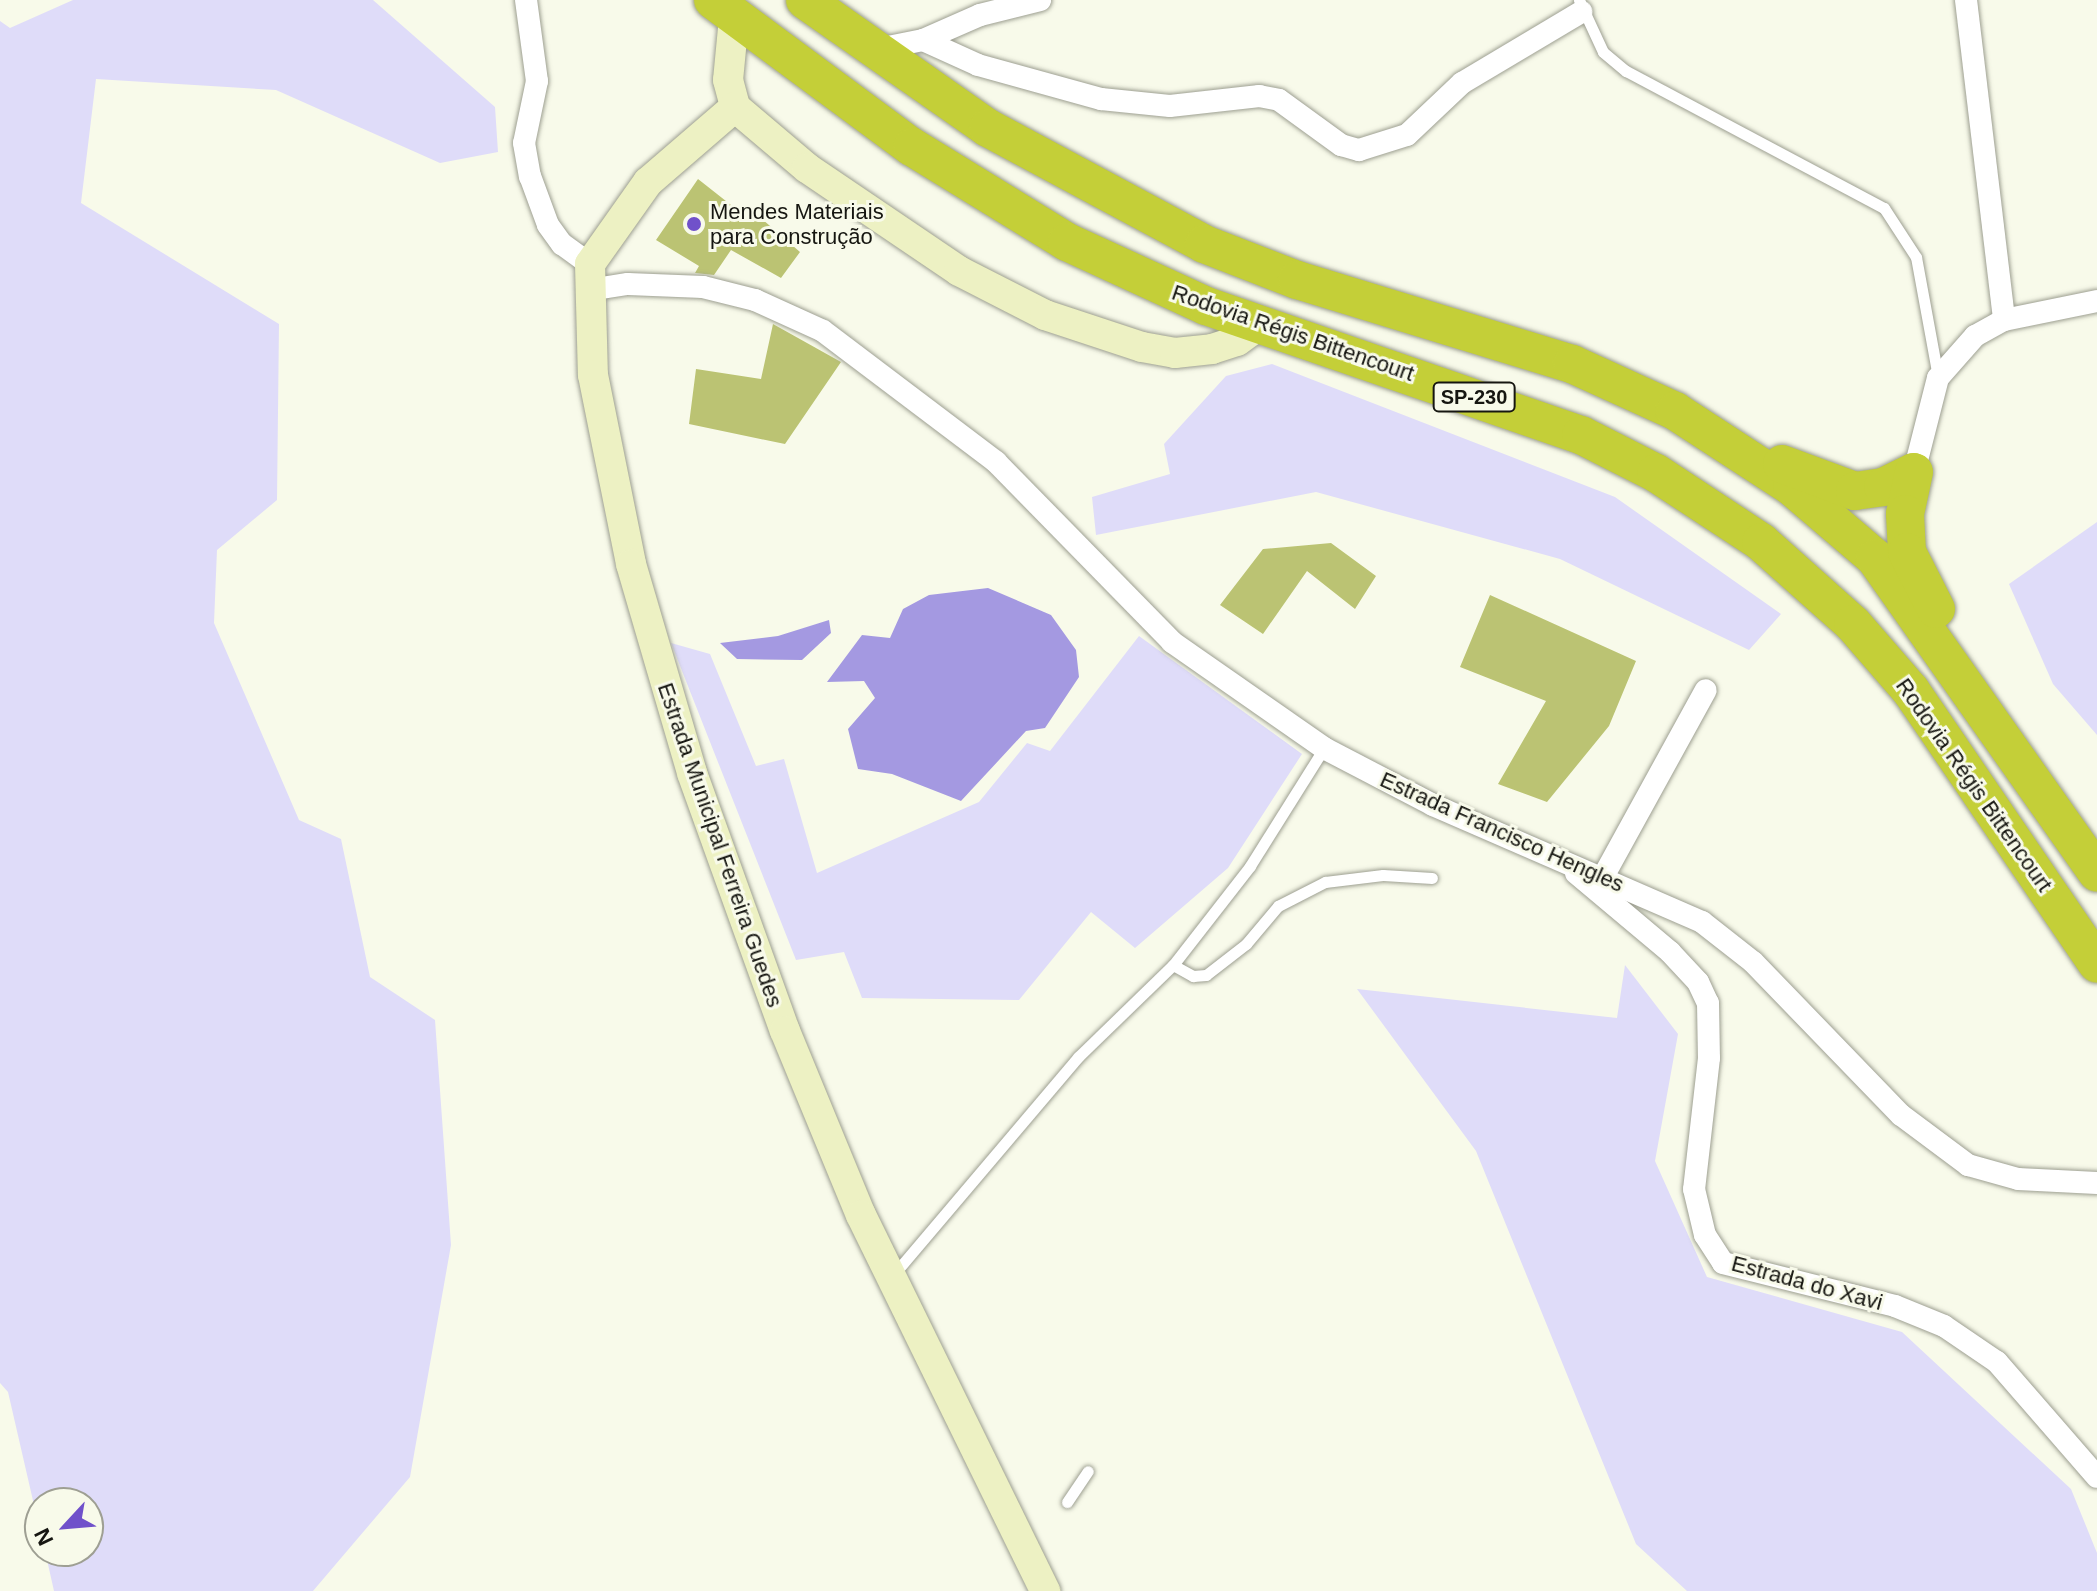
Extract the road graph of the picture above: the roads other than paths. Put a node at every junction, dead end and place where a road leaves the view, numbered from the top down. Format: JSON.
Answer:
{"nodes":[{"id":1,"x":526,"y":0,"type":"edge"},
{"id":2,"x":805,"y":0,"type":"edge"},
{"id":3,"x":1040,"y":0,"type":"edge"},
{"id":4,"x":1966,"y":0,"type":"edge"},
{"id":5,"x":1580,"y":6,"type":"edge"},
{"id":6,"x":723,"y":9,"type":"edge"},
{"id":7,"x":923,"y":40,"type":"junction"},
{"id":8,"x":872,"y":50,"type":"junction"},
{"id":9,"x":735,"y":107,"type":"junction"},
{"id":10,"x":589,"y":277,"type":"junction"},
{"id":11,"x":2097,"y":301,"type":"edge"},
{"id":12,"x":2004,"y":320,"type":"junction"},
{"id":13,"x":1262,"y":323,"type":"junction"},
{"id":14,"x":1938,"y":378,"type":"junction"},
{"id":15,"x":1686,"y":418,"type":"junction"},
{"id":16,"x":1914,"y":472,"type":"junction"},
{"id":17,"x":1706,"y":690,"type":"dead end"},
{"id":18,"x":1324,"y":748,"type":"junction"},
{"id":19,"x":2071,"y":831,"type":"junction"},
{"id":20,"x":1566,"y":864,"type":"junction"},
{"id":21,"x":2097,"y":873,"type":"edge"},
{"id":22,"x":1603,"y":877,"type":"junction"},
{"id":23,"x":1432,"y":878,"type":"dead end"},
{"id":24,"x":2097,"y":964,"type":"edge"},
{"id":25,"x":1173,"y":965,"type":"junction"},
{"id":26,"x":2097,"y":1183,"type":"edge"},
{"id":27,"x":891,"y":1278,"type":"junction"},
{"id":28,"x":1088,"y":1471,"type":"dead end"},
{"id":29,"x":2097,"y":1477,"type":"edge"},
{"id":30,"x":1067,"y":1502,"type":"dead end"},
{"id":31,"x":1045,"y":1591,"type":"edge"}],
"edges":[{"from":1,"to":10,"type":"street"},
{"from":2,"to":8,"type":"highway"},
{"from":3,"to":7,"type":"street"},
{"from":4,"to":12,"type":"street"},
{"from":5,"to":7,"type":"street"},
{"from":5,"to":14,"type":"lane"},
{"from":6,"to":9,"type":"street"},
{"from":6,"to":13,"type":"highway","name":"Rodovia Régis Bittencourt","number":"SP-230"},
{"from":7,"to":8,"type":"street"},
{"from":8,"to":15,"type":"highway"},
{"from":9,"to":10,"type":"street"},
{"from":9,"to":13,"type":"street"},
{"from":10,"to":18,"type":"street","name":"Estrada Francisco Hengles"},
{"from":10,"to":27,"type":"street","name":"Estrada Municipal Ferreira Guedes"},
{"from":11,"to":12,"type":"street"},
{"from":12,"to":14,"type":"street"},
{"from":13,"to":24,"type":"highway","name":"Rodovia Régis Bittencourt","number":"SP-230"},
{"from":14,"to":16,"type":"street"},
{"from":15,"to":16,"type":"highway"},
{"from":15,"to":19,"type":"highway"},
{"from":16,"to":19,"type":"highway"},
{"from":17,"to":22,"type":"street"},
{"from":18,"to":20,"type":"street","name":"Estrada Francisco Hengles"},
{"from":18,"to":25,"type":"lane"},
{"from":19,"to":21,"type":"highway"},
{"from":20,"to":22,"type":"street","name":"Estrada Francisco Hengles"},
{"from":20,"to":29,"type":"street","name":"Estrada do Xavi"},
{"from":22,"to":26,"type":"street","name":"Estrada Francisco Hengles"},
{"from":23,"to":25,"type":"lane"},
{"from":25,"to":27,"type":"lane"},
{"from":27,"to":31,"type":"street","name":"Estrada Municipal Ferreira Guedes"},
{"from":28,"to":30,"type":"lane"}]}
